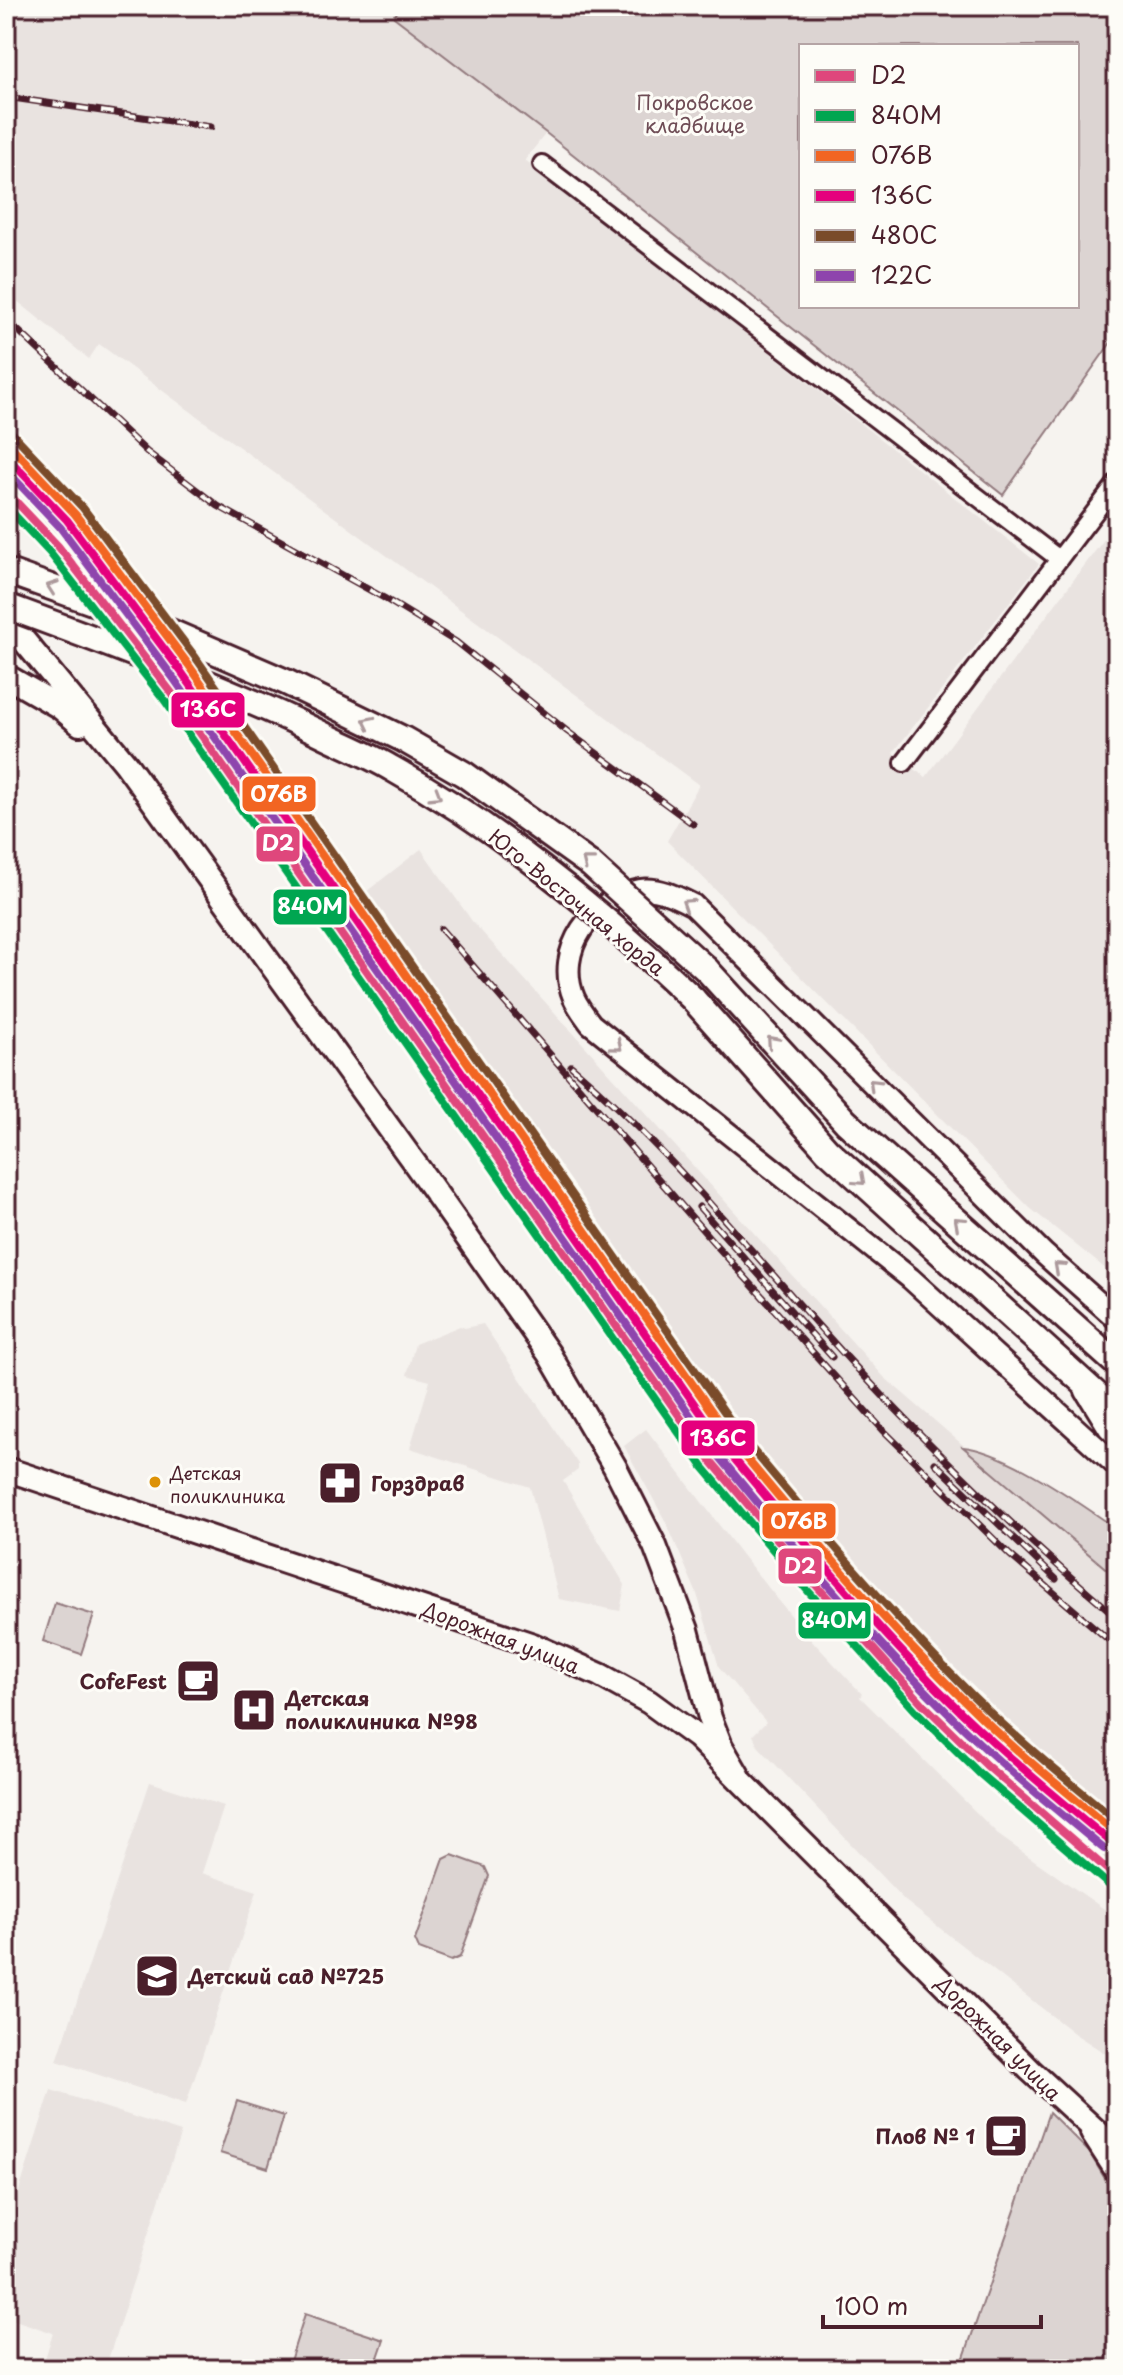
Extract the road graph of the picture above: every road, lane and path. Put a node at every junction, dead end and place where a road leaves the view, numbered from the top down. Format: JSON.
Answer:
{"nodes":[{"id":1,"x":542,"y":164,"type":"dead end"},
{"id":2,"x":1117,"y":483,"type":"edge"},
{"id":3,"x":1059,"y":559,"type":"junction"},
{"id":4,"x":6,"y":571,"type":"edge"},
{"id":5,"x":6,"y":606,"type":"edge"},
{"id":6,"x":6,"y":619,"type":"edge"},
{"id":7,"x":8,"y":677,"type":"edge"},
{"id":8,"x":904,"y":763,"type":"dead end"},
{"id":9,"x":126,"y":764,"type":"junction"},
{"id":10,"x":1117,"y":1319,"type":"edge"},
{"id":11,"x":1112,"y":1358,"type":"edge"},
{"id":12,"x":1077,"y":1377,"type":"junction"},
{"id":13,"x":1117,"y":1413,"type":"edge"},
{"id":14,"x":1117,"y":1436,"type":"edge"},
{"id":15,"x":1117,"y":1466,"type":"edge"},
{"id":16,"x":6,"y":1469,"type":"edge"},
{"id":17,"x":701,"y":1685,"type":"junction"},
{"id":18,"x":668,"y":1714,"type":"junction"},
{"id":19,"x":697,"y":1737,"type":"junction"},
{"id":20,"x":739,"y":1777,"type":"junction"},
{"id":21,"x":1082,"y":2120,"type":"junction"},
{"id":22,"x":1117,"y":2150,"type":"edge"},
{"id":23,"x":1117,"y":2173,"type":"edge"}],
"edges":[{"from":1,"to":3,"type":"street"},
{"from":2,"to":3,"type":"street"},
{"from":3,"to":8,"type":"street"},
{"from":11,"to":4,"type":"main road","name":"Юго-Восточная хорда","one_way":true,"bridge":true},
{"from":5,"to":12,"type":"main road","name":"Юго-Восточная хорда","one_way":true,"bridge":true},
{"from":6,"to":9,"type":"main road"},
{"from":7,"to":9,"type":"main road"},
{"from":9,"to":17,"type":"main road"},
{"from":10,"to":15,"type":"street","one_way":true},
{"from":12,"to":13,"type":"main road","name":"Юго-Восточная хорда"},
{"from":12,"to":14,"type":"street"},
{"from":16,"to":18,"type":"main road","name":"Дорожная улица"},
{"from":17,"to":18,"type":"main road"},
{"from":17,"to":19,"type":"main road"},
{"from":17,"to":20,"type":"main road"},
{"from":18,"to":19,"type":"main road","name":"Дорожная улица"},
{"from":19,"to":20,"type":"main road","name":"Дорожная улица"},
{"from":20,"to":21,"type":"main road","name":"Дорожная улица"},
{"from":21,"to":22,"type":"main road","name":"Дорожная улица"},
{"from":21,"to":23,"type":"street"}]}
